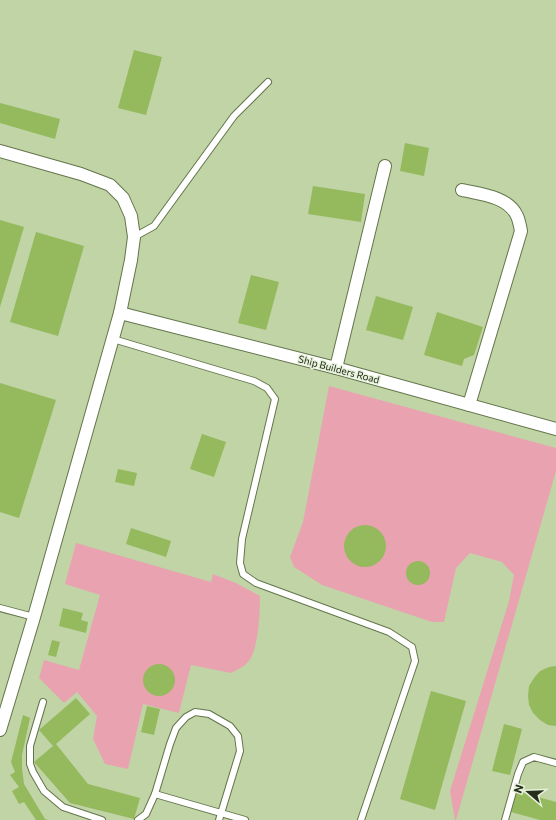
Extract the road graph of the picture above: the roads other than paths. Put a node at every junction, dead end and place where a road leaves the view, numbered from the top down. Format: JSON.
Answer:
{"nodes":[{"id":1,"x":268,"y":82,"type":"dead end"},
{"id":2,"x":0,"y":151,"type":"edge"},
{"id":3,"x":385,"y":166,"type":"dead end"},
{"id":4,"x":462,"y":190,"type":"dead end"},
{"id":5,"x":134,"y":237,"type":"junction"},
{"id":6,"x":120,"y":313,"type":"junction"},
{"id":7,"x":113,"y":339,"type":"junction"},
{"id":8,"x":336,"y":368,"type":"junction"},
{"id":9,"x":469,"y":405,"type":"junction"},
{"id":10,"x":556,"y":429,"type":"edge"},
{"id":11,"x":0,"y":608,"type":"edge"},
{"id":12,"x":34,"y":617,"type":"junction"},
{"id":13,"x":43,"y":702,"type":"dead end"},
{"id":14,"x":0,"y":730,"type":"edge"},
{"id":15,"x":556,"y":763,"type":"edge"},
{"id":16,"x":155,"y":794,"type":"junction"},
{"id":17,"x":221,"y":814,"type":"junction"},
{"id":18,"x":102,"y":820,"type":"edge"},
{"id":19,"x":138,"y":820,"type":"edge"},
{"id":20,"x":219,"y":820,"type":"edge"},
{"id":21,"x":245,"y":820,"type":"edge"},
{"id":22,"x":361,"y":820,"type":"edge"},
{"id":23,"x":505,"y":820,"type":"edge"}],
"edges":[{"from":1,"to":5,"type":"lane"},
{"from":2,"to":5,"type":"street"},
{"from":3,"to":8,"type":"street"},
{"from":4,"to":9,"type":"street"},
{"from":5,"to":6,"type":"street"},
{"from":6,"to":7,"type":"street"},
{"from":6,"to":8,"type":"street","name":"Ship Builders Road"},
{"from":7,"to":12,"type":"street"},
{"from":7,"to":22,"type":"lane"},
{"from":8,"to":9,"type":"street","name":"Ship Builders Road"},
{"from":9,"to":10,"type":"street","name":"Ship Builders Road"},
{"from":11,"to":12,"type":"lane"},
{"from":12,"to":14,"type":"street"},
{"from":13,"to":18,"type":"lane"},
{"from":15,"to":23,"type":"lane"},
{"from":16,"to":17,"type":"lane"},
{"from":16,"to":17,"type":"lane"},
{"from":16,"to":19,"type":"lane"},
{"from":17,"to":20,"type":"lane"},
{"from":17,"to":21,"type":"lane"}]}
